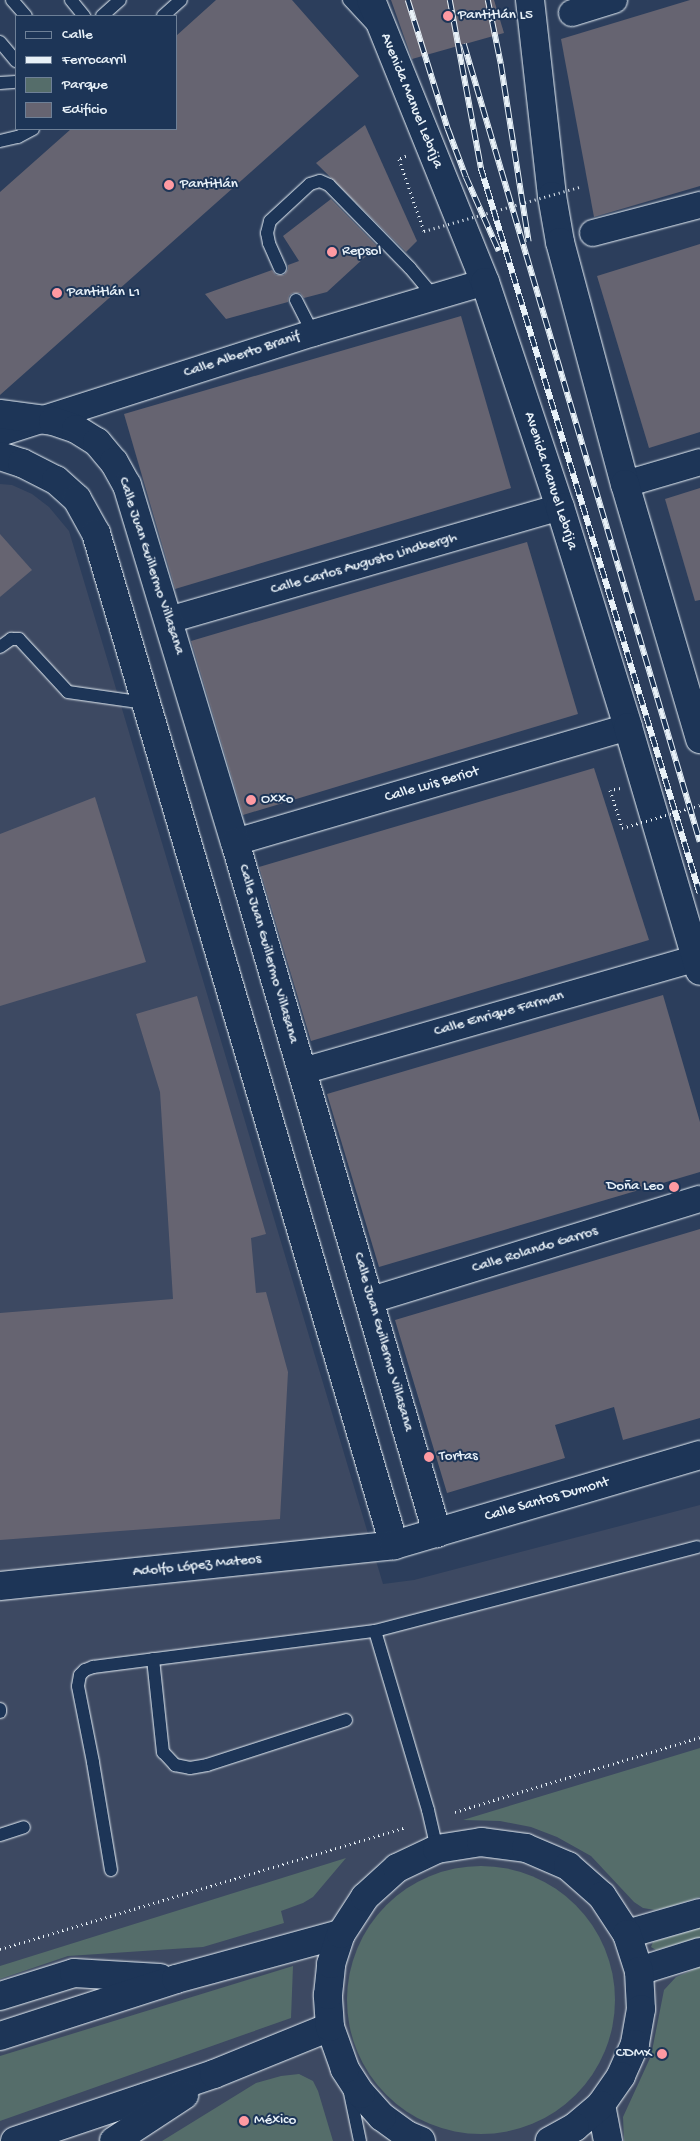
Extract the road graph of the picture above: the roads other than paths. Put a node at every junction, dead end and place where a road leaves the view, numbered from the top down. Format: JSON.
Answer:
{"nodes":[{"id":1,"x":12,"y":0,"type":"edge"},
{"id":2,"x":71,"y":0,"type":"edge"},
{"id":3,"x":120,"y":0,"type":"edge"},
{"id":4,"x":181,"y":0,"type":"edge"},
{"id":5,"x":349,"y":0,"type":"edge"},
{"id":6,"x":371,"y":0,"type":"edge"},
{"id":7,"x":530,"y":0,"type":"edge"},
{"id":8,"x":614,"y":0,"type":"edge"},
{"id":9,"x":572,"y":12,"type":"dead end"},
{"id":10,"x":25,"y":15,"type":"edge"},
{"id":11,"x":83,"y":15,"type":"edge"},
{"id":12,"x":103,"y":15,"type":"edge"},
{"id":13,"x":164,"y":15,"type":"edge"},
{"id":14,"x":386,"y":40,"type":"junction"},
{"id":15,"x":0,"y":42,"type":"edge"},
{"id":16,"x":15,"y":60,"type":"edge"},
{"id":17,"x":15,"y":82,"type":"edge"},
{"id":18,"x":0,"y":83,"type":"edge"},
{"id":19,"x":31,"y":130,"type":"edge"},
{"id":20,"x":0,"y":141,"type":"edge"},
{"id":21,"x":700,"y":205,"type":"edge"},
{"id":22,"x":593,"y":233,"type":"dead end"},
{"id":23,"x":280,"y":268,"type":"dead end"},
{"id":24,"x":485,"y":282,"type":"junction"},
{"id":25,"x":434,"y":297,"type":"junction"},
{"id":26,"x":296,"y":300,"type":"dead end"},
{"id":27,"x":313,"y":332,"type":"junction"},
{"id":28,"x":0,"y":414,"type":"edge"},
{"id":29,"x":41,"y":420,"type":"junction"},
{"id":30,"x":0,"y":433,"type":"edge"},
{"id":31,"x":0,"y":456,"type":"edge"},
{"id":32,"x":700,"y":462,"type":"edge"},
{"id":33,"x":625,"y":484,"type":"junction"},
{"id":34,"x":560,"y":507,"type":"junction"},
{"id":35,"x":169,"y":620,"type":"junction"},
{"id":36,"x":0,"y":646,"type":"edge"},
{"id":37,"x":145,"y":702,"type":"junction"},
{"id":38,"x":696,"y":709,"type":"edge"},
{"id":39,"x":628,"y":727,"type":"junction"},
{"id":40,"x":700,"y":739,"type":"edge"},
{"id":41,"x":236,"y":842,"type":"junction"},
{"id":42,"x":698,"y":965,"type":"edge"},
{"id":43,"x":303,"y":1071,"type":"junction"},
{"id":44,"x":700,"y":1199,"type":"edge"},
{"id":45,"x":371,"y":1300,"type":"junction"},
{"id":46,"x":700,"y":1455,"type":"edge"},
{"id":47,"x":437,"y":1533,"type":"junction"},
{"id":48,"x":394,"y":1545,"type":"junction"},
{"id":49,"x":696,"y":1547,"type":"dead end"},
{"id":50,"x":0,"y":1586,"type":"edge"},
{"id":51,"x":375,"y":1631,"type":"junction"},
{"id":52,"x":153,"y":1659,"type":"junction"},
{"id":53,"x":346,"y":1720,"type":"dead end"},
{"id":54,"x":24,"y":1827,"type":"dead end"},
{"id":55,"x":0,"y":1836,"type":"edge"},
{"id":56,"x":437,"y":1849,"type":"junction"},
{"id":57,"x":111,"y":1870,"type":"dead end"},
{"id":58,"x":700,"y":1913,"type":"edge"},
{"id":59,"x":341,"y":1934,"type":"junction"},
{"id":60,"x":627,"y":1934,"type":"junction"},
{"id":61,"x":700,"y":1952,"type":"edge"},
{"id":62,"x":639,"y":1971,"type":"junction"},
{"id":63,"x":176,"y":1979,"type":"junction"},
{"id":64,"x":0,"y":1996,"type":"edge"},
{"id":65,"x":330,"y":2026,"type":"junction"},
{"id":66,"x":0,"y":2036,"type":"edge"},
{"id":67,"x":345,"y":2069,"type":"junction"},
{"id":68,"x":214,"y":2074,"type":"junction"},
{"id":69,"x":601,"y":2105,"type":"junction"},
{"id":70,"x":15,"y":2141,"type":"edge"},
{"id":71,"x":114,"y":2141,"type":"edge"},
{"id":72,"x":360,"y":2141,"type":"edge"},
{"id":73,"x":421,"y":2141,"type":"edge"},
{"id":74,"x":550,"y":2141,"type":"edge"},
{"id":75,"x":608,"y":2141,"type":"edge"}],
"edges":[{"from":1,"to":10,"type":"lane"},
{"from":2,"to":11,"type":"lane"},
{"from":3,"to":12,"type":"lane"},
{"from":4,"to":13,"type":"lane"},
{"from":5,"to":14,"type":"lane"},
{"from":6,"to":14,"type":"street","name":"Avenida Manuel Lebrija"},
{"from":7,"to":33,"type":"street"},
{"from":8,"to":9,"type":"street"},
{"from":14,"to":24,"type":"street","name":"Avenida Manuel Lebrija"},
{"from":15,"to":16,"type":"lane"},
{"from":17,"to":18,"type":"lane"},
{"from":19,"to":20,"type":"lane"},
{"from":21,"to":22,"type":"street"},
{"from":23,"to":25,"type":"lane"},
{"from":24,"to":25,"type":"street","name":"Calle Alberto Branif"},
{"from":24,"to":34,"type":"street","name":"Avenida Manuel Lebrija"},
{"from":25,"to":27,"type":"street","name":"Calle Alberto Branif"},
{"from":26,"to":27,"type":"lane"},
{"from":27,"to":29,"type":"street","name":"Calle Alberto Branif"},
{"from":28,"to":29,"type":"street","name":"Calle Juan Guillermo Villasana"},
{"from":29,"to":30,"type":"street","name":"Calle Alberto Branif"},
{"from":29,"to":35,"type":"street","name":"Calle Juan Guillermo Villasana"},
{"from":31,"to":37,"type":"street"},
{"from":32,"to":33,"type":"street"},
{"from":33,"to":38,"type":"street"},
{"from":34,"to":35,"type":"street","name":"Calle Carlos Augusto Lindbergh"},
{"from":34,"to":39,"type":"street","name":"Avenida Manuel Lebrija"},
{"from":35,"to":41,"type":"street","name":"Calle Juan Guillermo Villasana"},
{"from":36,"to":37,"type":"lane"},
{"from":37,"to":48,"type":"street"},
{"from":38,"to":40,"type":"street"},
{"from":39,"to":41,"type":"street","name":"Calle Luis Beriot"},
{"from":39,"to":42,"type":"street","name":"Avenida Manuel Lebrija"},
{"from":41,"to":43,"type":"street","name":"Calle Juan Guillermo Villasana"},
{"from":42,"to":43,"type":"street","name":"Calle Enrique Farman"},
{"from":43,"to":45,"type":"street","name":"Calle Juan Guillermo Villasana"},
{"from":44,"to":45,"type":"street","name":"Calle Rolando Garros"},
{"from":45,"to":47,"type":"street","name":"Calle Juan Guillermo Villasana"},
{"from":46,"to":47,"type":"street","name":"Calle Santos Dumont"},
{"from":47,"to":48,"type":"street","name":"Calle Santos Dumont"},
{"from":48,"to":50,"type":"street","name":"Adolfo López Mateos"},
{"from":49,"to":51,"type":"lane"},
{"from":51,"to":52,"type":"lane"},
{"from":51,"to":56,"type":"lane"},
{"from":52,"to":53,"type":"lane"},
{"from":52,"to":57,"type":"lane"},
{"from":54,"to":55,"type":"lane"},
{"from":56,"to":59,"type":"street"},
{"from":56,"to":60,"type":"street"},
{"from":58,"to":60,"type":"street"},
{"from":59,"to":63,"type":"street"},
{"from":59,"to":65,"type":"street"},
{"from":60,"to":62,"type":"street"},
{"from":61,"to":62,"type":"street"},
{"from":62,"to":69,"type":"street"},
{"from":63,"to":64,"type":"street"},
{"from":63,"to":66,"type":"street"},
{"from":65,"to":67,"type":"street"},
{"from":65,"to":68,"type":"street"},
{"from":67,"to":72,"type":"lane"},
{"from":67,"to":73,"type":"street"},
{"from":68,"to":70,"type":"street"},
{"from":68,"to":71,"type":"street"},
{"from":69,"to":74,"type":"street"},
{"from":69,"to":75,"type":"street"}]}
